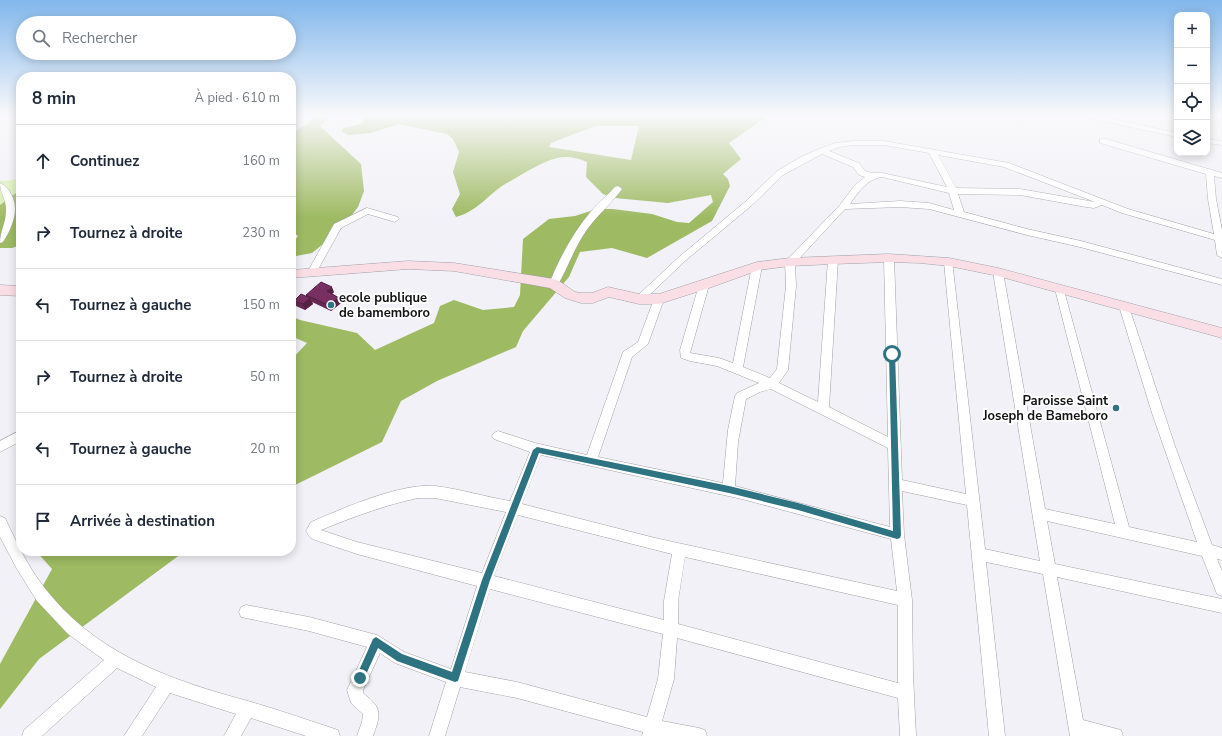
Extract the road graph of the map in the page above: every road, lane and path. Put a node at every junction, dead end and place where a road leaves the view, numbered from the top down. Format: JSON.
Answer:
{"nodes":[{"id":1,"x":826,"y":149,"type":"edge"},
{"id":2,"x":916,"y":149,"type":"edge"},
{"id":3,"x":1134,"y":149,"type":"edge"},
{"id":4,"x":822,"y":151,"type":"junction"},
{"id":5,"x":932,"y":152,"type":"junction"},
{"id":6,"x":1210,"y":172,"type":"junction"},
{"id":7,"x":871,"y":176,"type":"junction"},
{"id":8,"x":1222,"y":176,"type":"edge"},
{"id":9,"x":0,"y":186,"type":"edge"},
{"id":10,"x":618,"y":189,"type":"dead end"},
{"id":11,"x":953,"y":191,"type":"junction"},
{"id":12,"x":1100,"y":202,"type":"junction"},
{"id":13,"x":843,"y":207,"type":"junction"},
{"id":14,"x":960,"y":215,"type":"junction"},
{"id":15,"x":395,"y":218,"type":"dead end"},
{"id":16,"x":1220,"y":239,"type":"edge"},
{"id":17,"x":0,"y":240,"type":"edge"},
{"id":18,"x":1222,"y":256,"type":"edge"},
{"id":19,"x":889,"y":258,"type":"junction"},
{"id":20,"x":833,"y":260,"type":"junction"},
{"id":21,"x":790,"y":262,"type":"junction"},
{"id":22,"x":949,"y":262,"type":"junction"},
{"id":23,"x":757,"y":266,"type":"junction"},
{"id":24,"x":312,"y":272,"type":"junction"},
{"id":25,"x":998,"y":272,"type":"junction"},
{"id":26,"x":296,"y":274,"type":"edge"},
{"id":27,"x":1222,"y":282,"type":"edge"},
{"id":28,"x":554,"y":284,"type":"junction"},
{"id":29,"x":704,"y":285,"type":"junction"},
{"id":30,"x":1060,"y":289,"type":"junction"},
{"id":31,"x":0,"y":290,"type":"edge"},
{"id":32,"x":16,"y":291,"type":"edge"},
{"id":33,"x":639,"y":299,"type":"junction"},
{"id":34,"x":659,"y":299,"type":"junction"},
{"id":35,"x":1124,"y":306,"type":"junction"},
{"id":36,"x":1222,"y":333,"type":"edge"},
{"id":37,"x":736,"y":369,"type":"junction"},
{"id":38,"x":772,"y":384,"type":"junction"},
{"id":39,"x":823,"y":408,"type":"junction"},
{"id":40,"x":498,"y":436,"type":"dead end"},
{"id":41,"x":16,"y":438,"type":"edge"},
{"id":42,"x":896,"y":446,"type":"junction"},
{"id":43,"x":0,"y":447,"type":"edge"},
{"id":44,"x":537,"y":450,"type":"junction"},
{"id":45,"x":591,"y":461,"type":"junction"},
{"id":46,"x":897,"y":484,"type":"junction"},
{"id":47,"x":729,"y":490,"type":"junction"},
{"id":48,"x":973,"y":501,"type":"junction"},
{"id":49,"x":514,"y":508,"type":"junction"},
{"id":50,"x":1038,"y":513,"type":"junction"},
{"id":51,"x":0,"y":522,"type":"edge"},
{"id":52,"x":1123,"y":531,"type":"junction"},
{"id":53,"x":897,"y":535,"type":"junction"},
{"id":54,"x":679,"y":550,"type":"junction"},
{"id":55,"x":1207,"y":551,"type":"junction"},
{"id":56,"x":16,"y":553,"type":"edge"},
{"id":57,"x":979,"y":554,"type":"junction"},
{"id":58,"x":1222,"y":554,"type":"edge"},
{"id":59,"x":18,"y":556,"type":"edge"},
{"id":60,"x":1049,"y":570,"type":"junction"},
{"id":61,"x":486,"y":580,"type":"junction"},
{"id":62,"x":1222,"y":589,"type":"edge"},
{"id":63,"x":905,"y":600,"type":"junction"},
{"id":64,"x":1222,"y":606,"type":"edge"},
{"id":65,"x":246,"y":612,"type":"dead end"},
{"id":66,"x":671,"y":629,"type":"junction"},
{"id":67,"x":376,"y":642,"type":"junction"},
{"id":68,"x":116,"y":659,"type":"junction"},
{"id":69,"x":455,"y":678,"type":"junction"},
{"id":70,"x":167,"y":684,"type":"junction"},
{"id":71,"x":907,"y":693,"type":"junction"},
{"id":72,"x":248,"y":709,"type":"junction"},
{"id":73,"x":651,"y":731,"type":"edge"},
{"id":74,"x":1077,"y":731,"type":"edge"},
{"id":75,"x":30,"y":736,"type":"edge"},
{"id":76,"x":132,"y":736,"type":"edge"},
{"id":77,"x":232,"y":736,"type":"edge"},
{"id":78,"x":332,"y":736,"type":"edge"},
{"id":79,"x":365,"y":736,"type":"edge"},
{"id":80,"x":437,"y":736,"type":"edge"},
{"id":81,"x":698,"y":736,"type":"edge"},
{"id":82,"x":908,"y":736,"type":"edge"},
{"id":83,"x":998,"y":736,"type":"edge"},
{"id":84,"x":1115,"y":736,"type":"edge"}],
"edges":[{"from":1,"to":4,"type":"street"},
{"from":2,"to":5,"type":"street"},
{"from":3,"to":6,"type":"street"},
{"from":4,"to":7,"type":"street"},
{"from":4,"to":33,"type":"street"},
{"from":5,"to":11,"type":"street"},
{"from":5,"to":12,"type":"street"},
{"from":6,"to":8,"type":"street"},
{"from":6,"to":16,"type":"street"},
{"from":7,"to":11,"type":"street"},
{"from":7,"to":13,"type":"street"},
{"from":9,"to":17,"type":"street"},
{"from":10,"to":28,"type":"street"},
{"from":11,"to":12,"type":"street"},
{"from":11,"to":14,"type":"street"},
{"from":12,"to":16,"type":"street"},
{"from":13,"to":14,"type":"street"},
{"from":13,"to":21,"type":"street"},
{"from":14,"to":27,"type":"street"},
{"from":15,"to":24,"type":"street"},
{"from":16,"to":18,"type":"street"},
{"from":19,"to":20,"type":"street"},
{"from":19,"to":22,"type":"street"},
{"from":19,"to":42,"type":"street"},
{"from":20,"to":21,"type":"street"},
{"from":20,"to":39,"type":"street"},
{"from":21,"to":23,"type":"street"},
{"from":21,"to":38,"type":"street"},
{"from":22,"to":25,"type":"street"},
{"from":22,"to":48,"type":"street"},
{"from":23,"to":29,"type":"street"},
{"from":23,"to":37,"type":"street"},
{"from":24,"to":26,"type":"street"},
{"from":24,"to":28,"type":"street"},
{"from":25,"to":30,"type":"street"},
{"from":25,"to":50,"type":"street"},
{"from":28,"to":33,"type":"street"},
{"from":29,"to":34,"type":"street"},
{"from":29,"to":37,"type":"street"},
{"from":30,"to":35,"type":"street"},
{"from":30,"to":52,"type":"street"},
{"from":31,"to":32,"type":"street"},
{"from":33,"to":34,"type":"street"},
{"from":34,"to":45,"type":"street"},
{"from":35,"to":36,"type":"street"},
{"from":35,"to":55,"type":"street"},
{"from":37,"to":38,"type":"street"},
{"from":38,"to":39,"type":"street"},
{"from":38,"to":47,"type":"street"},
{"from":39,"to":42,"type":"street"},
{"from":40,"to":44,"type":"street"},
{"from":41,"to":43,"type":"street"},
{"from":42,"to":46,"type":"street"},
{"from":44,"to":45,"type":"street"},
{"from":44,"to":49,"type":"street"},
{"from":45,"to":47,"type":"street"},
{"from":46,"to":48,"type":"street"},
{"from":46,"to":53,"type":"street"},
{"from":47,"to":53,"type":"street"},
{"from":48,"to":57,"type":"street"},
{"from":49,"to":54,"type":"street"},
{"from":49,"to":61,"type":"street"},
{"from":49,"to":61,"type":"street"},
{"from":50,"to":52,"type":"street"},
{"from":50,"to":60,"type":"street"},
{"from":51,"to":56,"type":"street"},
{"from":52,"to":55,"type":"street"},
{"from":53,"to":63,"type":"street"},
{"from":54,"to":63,"type":"street"},
{"from":54,"to":66,"type":"street"},
{"from":55,"to":58,"type":"street"},
{"from":55,"to":62,"type":"street"},
{"from":57,"to":60,"type":"street"},
{"from":57,"to":83,"type":"street"},
{"from":59,"to":68,"type":"street"},
{"from":60,"to":64,"type":"street"},
{"from":60,"to":74,"type":"street"},
{"from":61,"to":66,"type":"street"},
{"from":61,"to":69,"type":"street"},
{"from":63,"to":71,"type":"street"},
{"from":65,"to":67,"type":"street"},
{"from":66,"to":71,"type":"street"},
{"from":66,"to":73,"type":"street"},
{"from":67,"to":69,"type":"street"},
{"from":67,"to":79,"type":"street"},
{"from":68,"to":70,"type":"street"},
{"from":68,"to":75,"type":"street"},
{"from":69,"to":73,"type":"street"},
{"from":69,"to":80,"type":"street"},
{"from":70,"to":72,"type":"street"},
{"from":70,"to":76,"type":"street"},
{"from":71,"to":82,"type":"street"},
{"from":72,"to":77,"type":"street"},
{"from":72,"to":78,"type":"street"},
{"from":73,"to":81,"type":"street"},
{"from":74,"to":84,"type":"street"}]}
